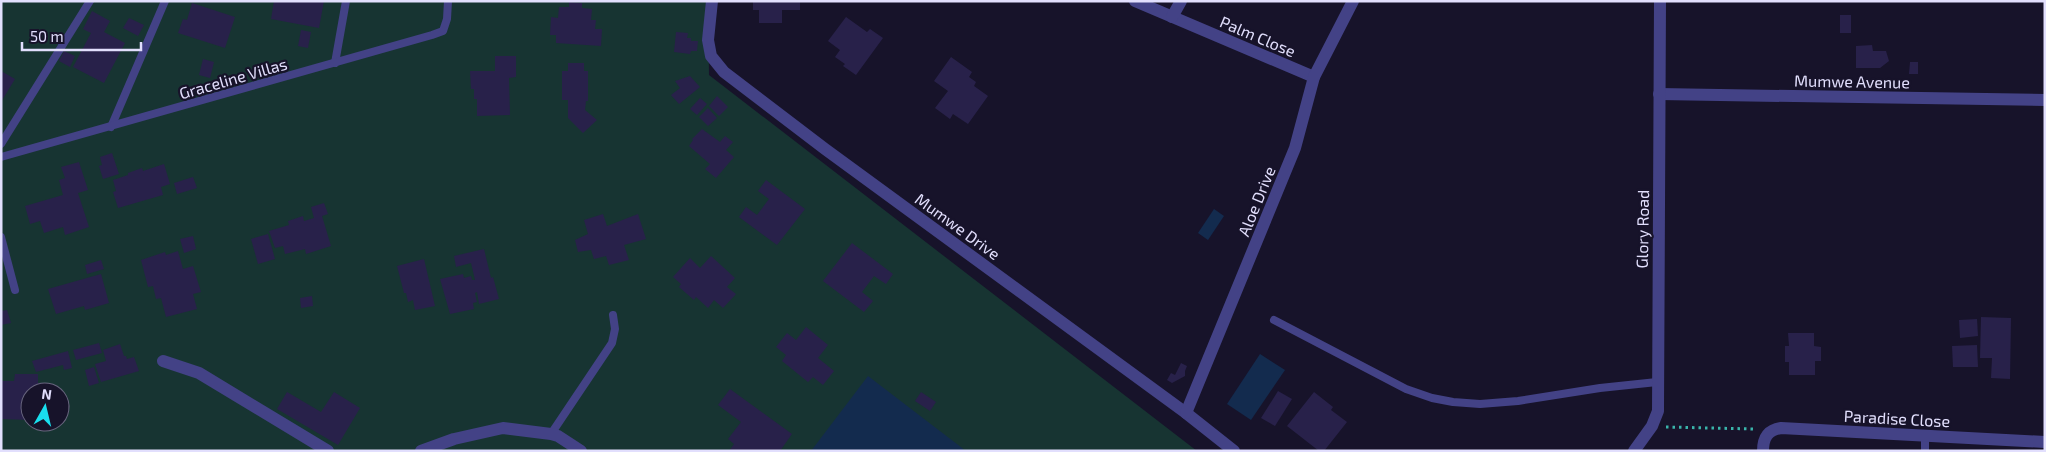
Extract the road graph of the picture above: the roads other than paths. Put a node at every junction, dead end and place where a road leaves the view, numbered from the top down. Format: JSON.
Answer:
{"nodes":[{"id":1,"x":90,"y":1,"type":"edge"},
{"id":2,"x":165,"y":1,"type":"edge"},
{"id":3,"x":346,"y":1,"type":"edge"},
{"id":4,"x":448,"y":1,"type":"edge"},
{"id":5,"x":712,"y":1,"type":"edge"},
{"id":6,"x":1135,"y":1,"type":"edge"},
{"id":7,"x":1181,"y":1,"type":"edge"},
{"id":8,"x":1353,"y":1,"type":"edge"},
{"id":9,"x":1660,"y":1,"type":"edge"},
{"id":10,"x":1172,"y":17,"type":"junction"},
{"id":11,"x":335,"y":63,"type":"junction"},
{"id":12,"x":1314,"y":77,"type":"junction"},
{"id":13,"x":1660,"y":94,"type":"junction"},
{"id":14,"x":2045,"y":100,"type":"edge"},
{"id":15,"x":111,"y":127,"type":"junction"},
{"id":16,"x":1,"y":144,"type":"edge"},
{"id":17,"x":3,"y":155,"type":"edge"},
{"id":18,"x":1,"y":237,"type":"edge"},
{"id":19,"x":15,"y":290,"type":"dead end"},
{"id":20,"x":613,"y":315,"type":"dead end"},
{"id":21,"x":1274,"y":320,"type":"dead end"},
{"id":22,"x":162,"y":361,"type":"dead end"},
{"id":23,"x":1657,"y":382,"type":"junction"},
{"id":24,"x":1186,"y":413,"type":"junction"},
{"id":25,"x":551,"y":434,"type":"junction"},
{"id":26,"x":1924,"y":435,"type":"junction"},
{"id":27,"x":2045,"y":442,"type":"edge"},
{"id":28,"x":328,"y":451,"type":"edge"},
{"id":29,"x":421,"y":451,"type":"edge"},
{"id":30,"x":581,"y":451,"type":"edge"},
{"id":31,"x":1234,"y":451,"type":"edge"},
{"id":32,"x":1634,"y":451,"type":"edge"},
{"id":33,"x":1763,"y":451,"type":"edge"},
{"id":34,"x":1925,"y":451,"type":"edge"}],
"edges":[{"from":1,"to":16,"type":"lane"},
{"from":2,"to":15,"type":"lane"},
{"from":3,"to":11,"type":"lane"},
{"from":4,"to":11,"type":"lane","name":"Graceline Villas"},
{"from":5,"to":24,"type":"street","name":"Mumwe Drive"},
{"from":6,"to":10,"type":"street","name":"Palm Close"},
{"from":7,"to":10,"type":"street"},
{"from":8,"to":12,"type":"street","name":"Aloe Drive"},
{"from":9,"to":13,"type":"street","name":"Glory Road"},
{"from":10,"to":12,"type":"street","name":"Palm Close"},
{"from":11,"to":15,"type":"lane","name":"Graceline Villas"},
{"from":12,"to":24,"type":"street","name":"Aloe Drive"},
{"from":13,"to":14,"type":"street","name":"Mumwe Avenue"},
{"from":13,"to":23,"type":"street","name":"Glory Road"},
{"from":15,"to":17,"type":"lane","name":"Graceline Villas"},
{"from":18,"to":19,"type":"lane"},
{"from":20,"to":25,"type":"lane"},
{"from":21,"to":23,"type":"lane"},
{"from":22,"to":28,"type":"street"},
{"from":23,"to":32,"type":"street","name":"Glory Road"},
{"from":24,"to":31,"type":"street","name":"Mumwe Drive"},
{"from":25,"to":29,"type":"street"},
{"from":25,"to":30,"type":"street"},
{"from":26,"to":27,"type":"street","name":"Paradise Close"},
{"from":26,"to":33,"type":"street","name":"Paradise Close"},
{"from":26,"to":34,"type":"lane"}]}
